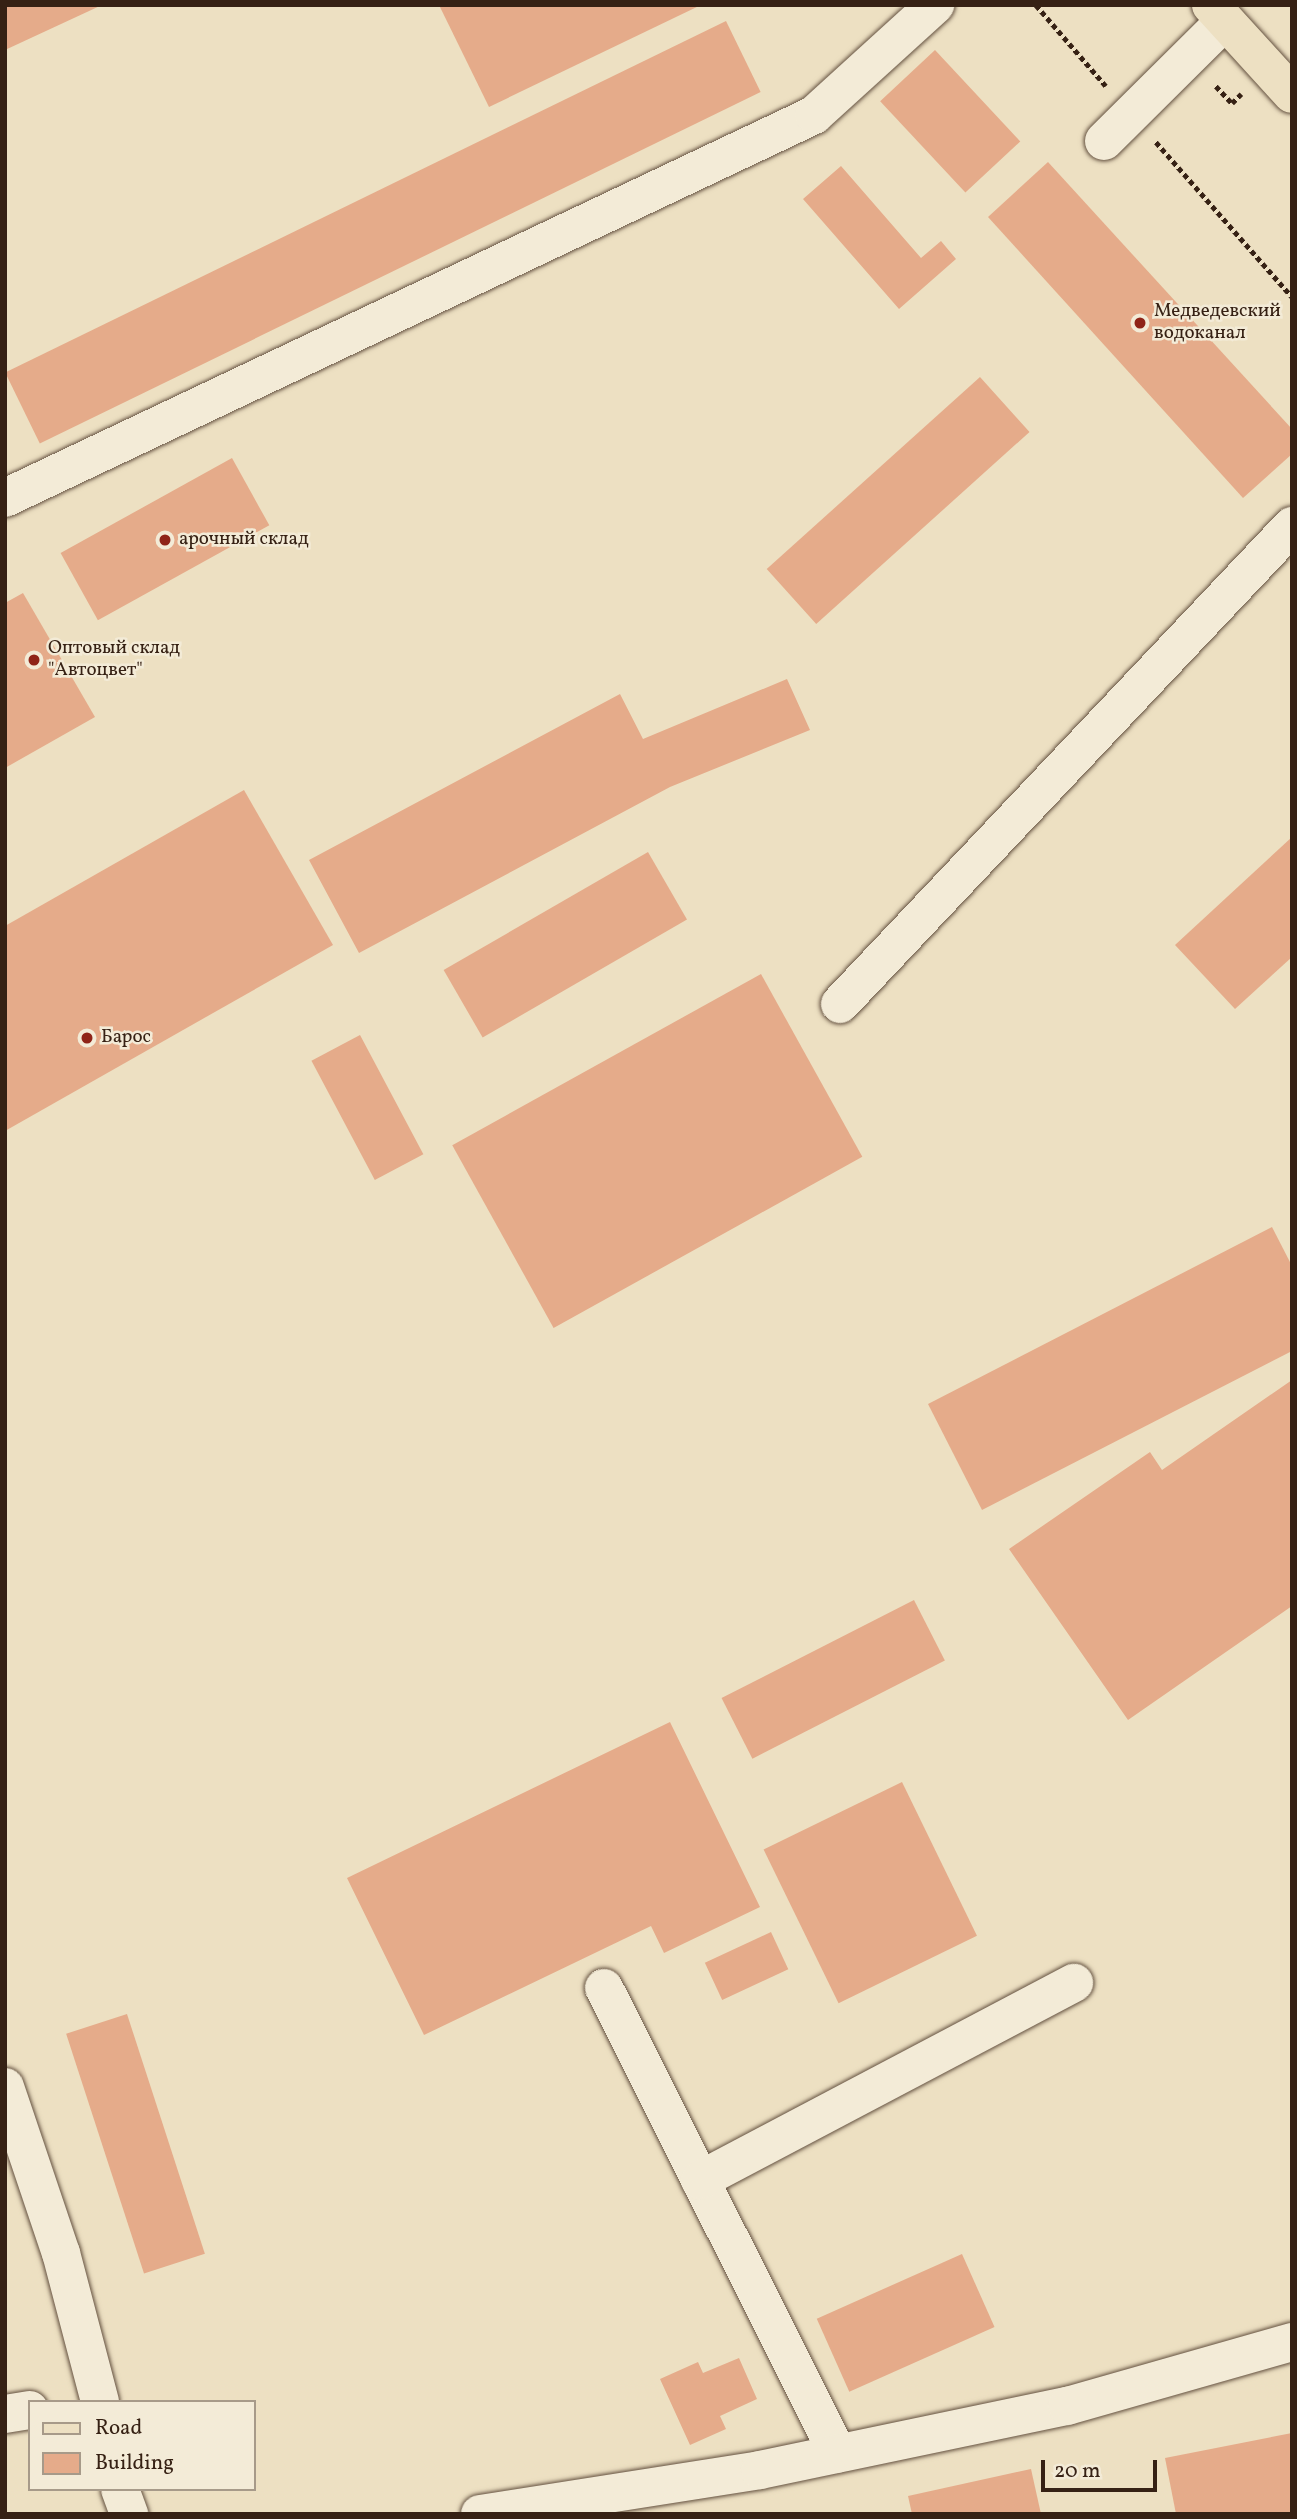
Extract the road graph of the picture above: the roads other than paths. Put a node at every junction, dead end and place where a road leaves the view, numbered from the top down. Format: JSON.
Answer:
{"nodes":[{"id":1,"x":935,"y":5,"type":"edge"},
{"id":2,"x":1218,"y":13,"type":"edge"},
{"id":3,"x":1292,"y":94,"type":"edge"},
{"id":4,"x":1104,"y":141,"type":"dead end"},
{"id":5,"x":5,"y":498,"type":"edge"},
{"id":6,"x":1292,"y":526,"type":"edge"},
{"id":7,"x":840,"y":1004,"type":"dead end"},
{"id":8,"x":1074,"y":1983,"type":"dead end"},
{"id":9,"x":604,"y":1988,"type":"dead end"},
{"id":10,"x":5,"y":2087,"type":"edge"},
{"id":11,"x":701,"y":2180,"type":"junction"},
{"id":12,"x":1292,"y":2342,"type":"edge"},
{"id":13,"x":91,"y":2400,"type":"edge"},
{"id":14,"x":28,"y":2410,"type":"edge"},
{"id":15,"x":5,"y":2414,"type":"edge"},
{"id":16,"x":838,"y":2454,"type":"junction"},
{"id":17,"x":121,"y":2491,"type":"edge"},
{"id":18,"x":129,"y":2514,"type":"edge"},
{"id":19,"x":480,"y":2514,"type":"edge"}],
"edges":[{"from":1,"to":5,"type":"street"},
{"from":2,"to":3,"type":"main road"},
{"from":2,"to":4,"type":"street"},
{"from":6,"to":7,"type":"street"},
{"from":8,"to":11,"type":"street"},
{"from":9,"to":11,"type":"street"},
{"from":10,"to":13,"type":"street"},
{"from":11,"to":16,"type":"street"},
{"from":12,"to":16,"type":"street"},
{"from":14,"to":15,"type":"street"},
{"from":16,"to":19,"type":"street"},
{"from":17,"to":18,"type":"street"}]}
